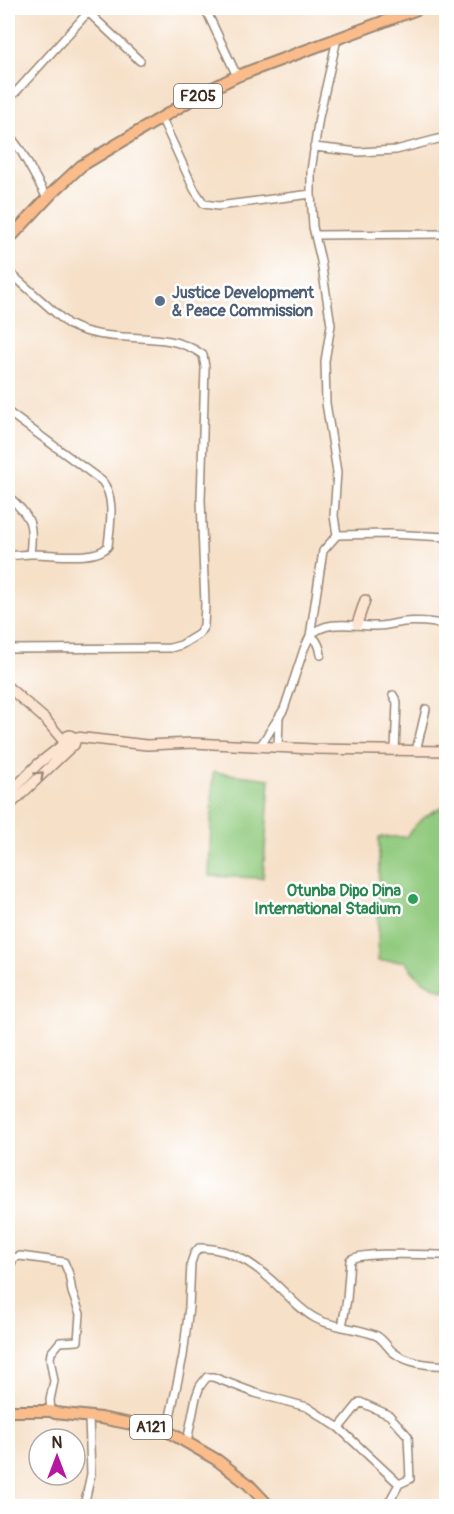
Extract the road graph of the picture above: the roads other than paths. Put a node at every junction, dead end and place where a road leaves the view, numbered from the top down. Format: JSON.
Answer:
{"nodes":[{"id":1,"x":216,"y":8,"type":"edge"},
{"id":2,"x":420,"y":8,"type":"edge"},
{"id":3,"x":206,"y":9,"type":"edge"},
{"id":4,"x":90,"y":10,"type":"edge"},
{"id":5,"x":389,"y":12,"type":"edge"},
{"id":6,"x":337,"y":39,"type":"junction"},
{"id":7,"x":140,"y":61,"type":"dead end"},
{"id":8,"x":237,"y":76,"type":"junction"},
{"id":9,"x":15,"y":93,"type":"dead end"},
{"id":10,"x":161,"y":117,"type":"junction"},
{"id":11,"x":8,"y":133,"type":"edge"},
{"id":12,"x":447,"y":137,"type":"edge"},
{"id":13,"x":314,"y":147,"type":"junction"},
{"id":14,"x":311,"y":194,"type":"junction"},
{"id":15,"x":47,"y":198,"type":"junction"},
{"id":16,"x":447,"y":234,"type":"edge"},
{"id":17,"x":315,"y":235,"type":"junction"},
{"id":18,"x":8,"y":240,"type":"edge"},
{"id":19,"x":8,"y":271,"type":"edge"},
{"id":20,"x":8,"y":412,"type":"edge"},
{"id":21,"x":8,"y":496,"type":"edge"},
{"id":22,"x":337,"y":535,"type":"junction"},
{"id":23,"x":447,"y":537,"type":"edge"},
{"id":24,"x":30,"y":554,"type":"junction"},
{"id":25,"x":8,"y":555,"type":"edge"},
{"id":26,"x":365,"y":600,"type":"dead end"},
{"id":27,"x":357,"y":624,"type":"junction"},
{"id":28,"x":447,"y":624,"type":"edge"},
{"id":29,"x":310,"y":636,"type":"junction"},
{"id":30,"x":8,"y":649,"type":"edge"},
{"id":31,"x":321,"y":655,"type":"dead end"},
{"id":32,"x":8,"y":687,"type":"edge"},
{"id":33,"x":393,"y":695,"type":"dead end"},
{"id":34,"x":426,"y":709,"type":"dead end"},
{"id":35,"x":279,"y":717,"type":"junction"},
{"id":36,"x":70,"y":740,"type":"junction"},
{"id":37,"x":259,"y":746,"type":"junction"},
{"id":38,"x":278,"y":748,"type":"junction"},
{"id":39,"x":395,"y":751,"type":"junction"},
{"id":40,"x":416,"y":751,"type":"junction"},
{"id":41,"x":447,"y":751,"type":"edge"},
{"id":42,"x":8,"y":795,"type":"edge"},
{"id":43,"x":8,"y":807,"type":"edge"},
{"id":44,"x":447,"y":1255,"type":"edge"},
{"id":45,"x":8,"y":1269,"type":"edge"},
{"id":46,"x":342,"y":1327,"type":"junction"},
{"id":47,"x":447,"y":1365,"type":"edge"},
{"id":48,"x":8,"y":1411,"type":"edge"},
{"id":49,"x":51,"y":1411,"type":"junction"},
{"id":50,"x":89,"y":1417,"type":"junction"},
{"id":51,"x":339,"y":1428,"type":"junction"},
{"id":52,"x":167,"y":1431,"type":"junction"},
{"id":53,"x":187,"y":1442,"type":"junction"},
{"id":54,"x":399,"y":1484,"type":"junction"},
{"id":55,"x":84,"y":1506,"type":"edge"},
{"id":56,"x":269,"y":1506,"type":"edge"},
{"id":57,"x":387,"y":1506,"type":"edge"}],
"edges":[{"from":1,"to":3,"type":"street"},
{"from":2,"to":5,"type":"main road","number":"F205"},
{"from":3,"to":8,"type":"street"},
{"from":4,"to":7,"type":"street"},
{"from":4,"to":9,"type":"street"},
{"from":5,"to":6,"type":"main road","number":"F205"},
{"from":6,"to":8,"type":"main road","number":"F205"},
{"from":6,"to":13,"type":"street"},
{"from":8,"to":10,"type":"main road","number":"F205"},
{"from":10,"to":14,"type":"street"},
{"from":10,"to":15,"type":"main road","number":"F205"},
{"from":11,"to":15,"type":"street"},
{"from":12,"to":13,"type":"street"},
{"from":13,"to":14,"type":"street"},
{"from":14,"to":17,"type":"street"},
{"from":15,"to":18,"type":"main road","number":"F205"},
{"from":16,"to":17,"type":"street"},
{"from":17,"to":22,"type":"street"},
{"from":19,"to":30,"type":"street"},
{"from":20,"to":24,"type":"street"},
{"from":21,"to":24,"type":"street"},
{"from":22,"to":23,"type":"street"},
{"from":22,"to":29,"type":"street"},
{"from":24,"to":25,"type":"street"},
{"from":26,"to":27,"type":"street"},
{"from":27,"to":28,"type":"street"},
{"from":27,"to":29,"type":"street"},
{"from":29,"to":31,"type":"street"},
{"from":29,"to":35,"type":"street"},
{"from":32,"to":36,"type":"street"},
{"from":33,"to":39,"type":"street"},
{"from":34,"to":40,"type":"street"},
{"from":35,"to":37,"type":"street"},
{"from":35,"to":38,"type":"street"},
{"from":36,"to":37,"type":"street"},
{"from":36,"to":42,"type":"street"},
{"from":43,"to":36,"type":"street","one_way":true},
{"from":37,"to":38,"type":"street"},
{"from":38,"to":39,"type":"street"},
{"from":39,"to":40,"type":"street"},
{"from":40,"to":41,"type":"street"},
{"from":44,"to":46,"type":"street"},
{"from":45,"to":49,"type":"street"},
{"from":46,"to":47,"type":"street"},
{"from":46,"to":52,"type":"street"},
{"from":48,"to":49,"type":"main road","number":"A121"},
{"from":49,"to":50,"type":"main road","number":"A121"},
{"from":50,"to":52,"type":"main road","number":"A121"},
{"from":50,"to":55,"type":"street"},
{"from":51,"to":53,"type":"street"},
{"from":51,"to":54,"type":"street"},
{"from":51,"to":54,"type":"street"},
{"from":52,"to":53,"type":"main road","number":"A121"},
{"from":53,"to":56,"type":"main road","number":"A121"},
{"from":54,"to":57,"type":"street"}]}
